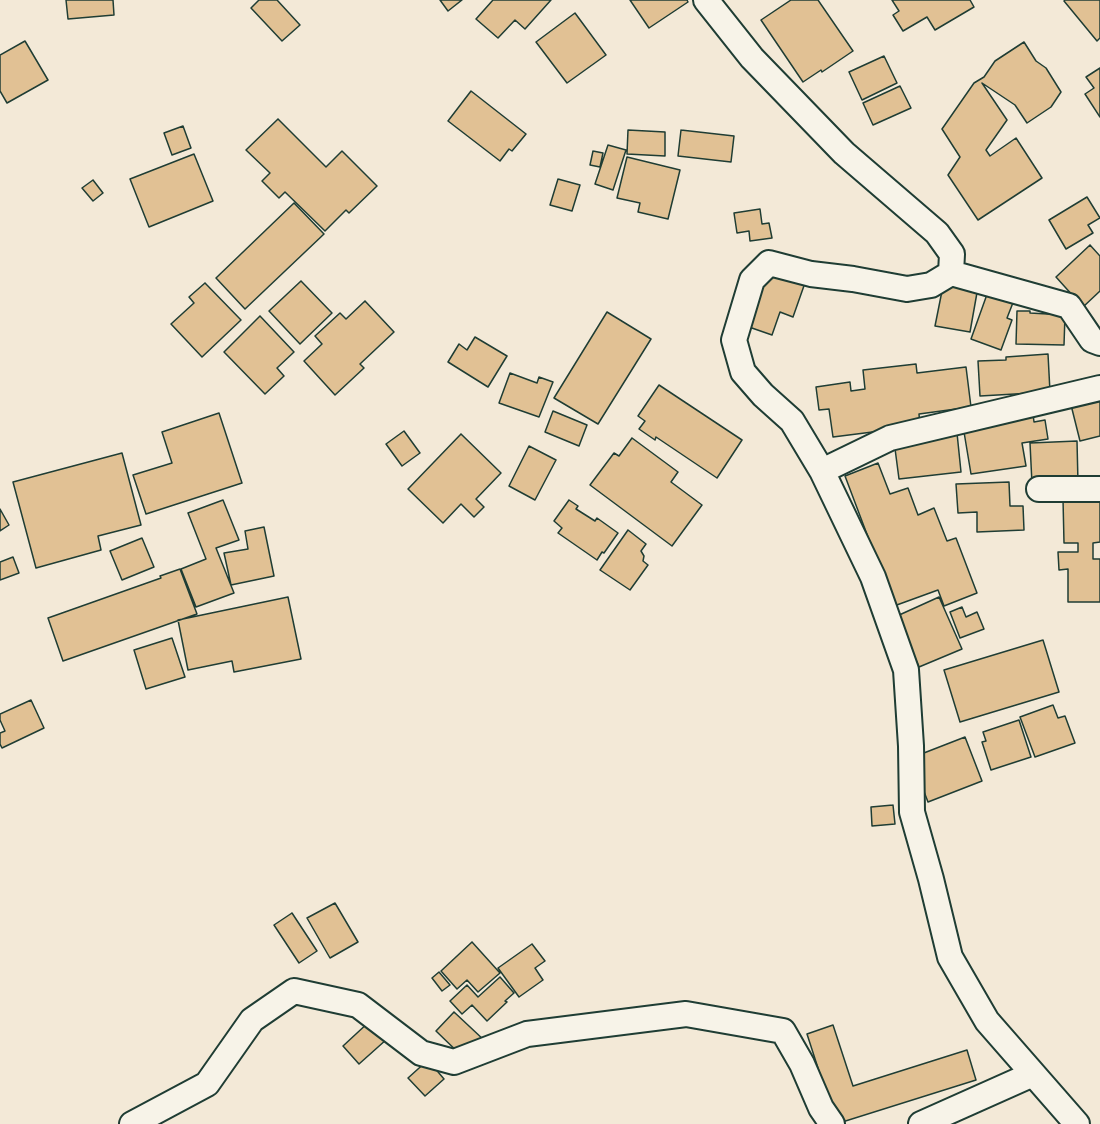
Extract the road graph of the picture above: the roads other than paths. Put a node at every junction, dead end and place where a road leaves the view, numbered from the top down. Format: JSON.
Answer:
{"nodes":[{"id":1,"x":706,"y":0,"type":"edge"},
{"id":2,"x":951,"y":273,"type":"junction"},
{"id":3,"x":1100,"y":344,"type":"edge"},
{"id":4,"x":1100,"y":388,"type":"edge"},
{"id":5,"x":822,"y":471,"type":"junction"},
{"id":6,"x":1039,"y":489,"type":"dead end"},
{"id":7,"x":1100,"y":489,"type":"edge"},
{"id":8,"x":1033,"y":1074,"type":"junction"},
{"id":9,"x":132,"y":1124,"type":"edge"},
{"id":10,"x":832,"y":1124,"type":"edge"},
{"id":11,"x":921,"y":1124,"type":"edge"},
{"id":12,"x":1077,"y":1124,"type":"edge"}],
"edges":[{"from":1,"to":2,"type":"street"},
{"from":2,"to":3,"type":"street"},
{"from":2,"to":5,"type":"street"},
{"from":4,"to":5,"type":"street"},
{"from":5,"to":8,"type":"street"},
{"from":6,"to":7,"type":"street"},
{"from":8,"to":11,"type":"street"},
{"from":8,"to":12,"type":"street"},
{"from":9,"to":10,"type":"street"}]}
